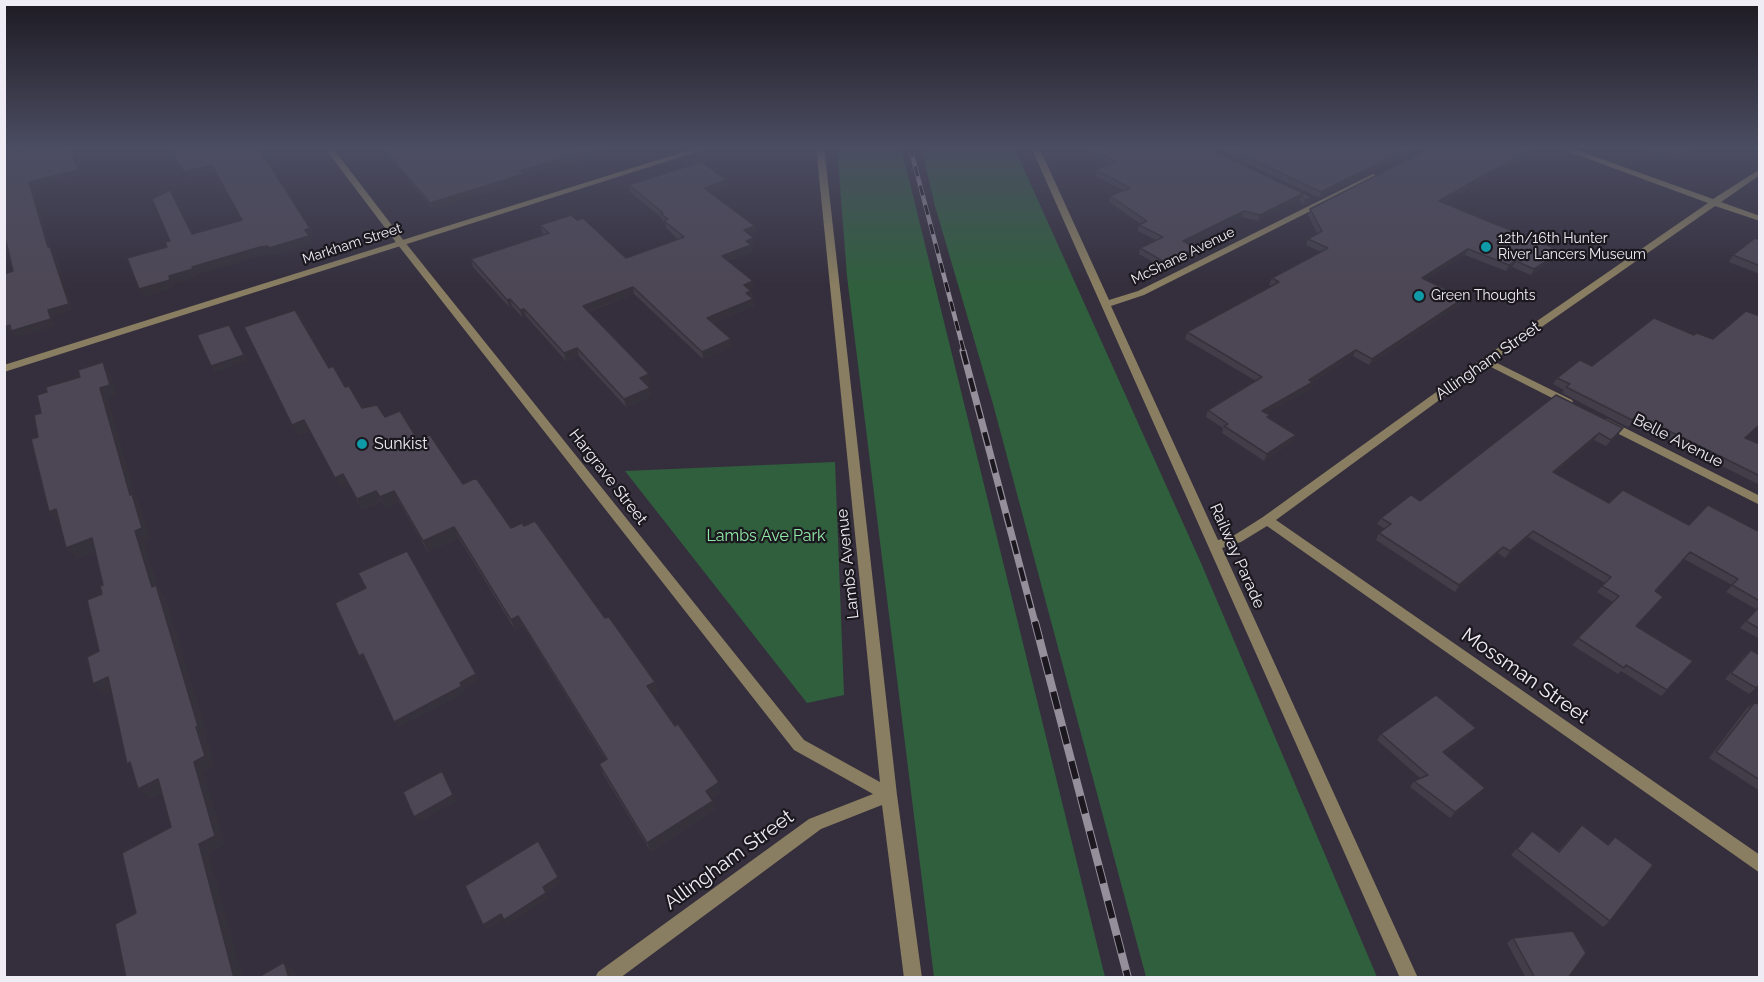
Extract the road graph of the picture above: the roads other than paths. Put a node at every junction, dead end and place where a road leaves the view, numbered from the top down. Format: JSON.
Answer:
{"nodes":[{"id":1,"x":363,"y":193,"type":"edge"},
{"id":2,"x":561,"y":193,"type":"edge"},
{"id":3,"x":825,"y":193,"type":"edge"},
{"id":4,"x":1055,"y":193,"type":"edge"},
{"id":5,"x":1341,"y":193,"type":"edge"},
{"id":6,"x":1687,"y":193,"type":"edge"},
{"id":7,"x":1729,"y":193,"type":"edge"},
{"id":8,"x":1715,"y":203,"type":"junction"},
{"id":9,"x":1760,"y":219,"type":"edge"},
{"id":10,"x":401,"y":243,"type":"junction"},
{"id":11,"x":1105,"y":305,"type":"junction"},
{"id":12,"x":1486,"y":361,"type":"junction"},
{"id":13,"x":4,"y":369,"type":"edge"},
{"id":14,"x":1574,"y":405,"type":"edge"},
{"id":15,"x":1594,"y":416,"type":"edge"},
{"id":16,"x":1760,"y":501,"type":"edge"},
{"id":17,"x":1267,"y":520,"type":"junction"},
{"id":18,"x":1215,"y":546,"type":"junction"},
{"id":19,"x":889,"y":795,"type":"junction"},
{"id":20,"x":1760,"y":865,"type":"edge"},
{"id":21,"x":604,"y":978,"type":"edge"},
{"id":22,"x":913,"y":978,"type":"edge"},
{"id":23,"x":1408,"y":978,"type":"edge"}],
"edges":[{"from":1,"to":10,"type":"street","name":"Hargrave Street"},
{"from":2,"to":10,"type":"street","name":"Markham Street"},
{"from":3,"to":19,"type":"street","name":"Lambs Avenue"},
{"from":4,"to":11,"type":"street","name":"Railway Parade"},
{"from":5,"to":11,"type":"street","name":"McShane Avenue"},
{"from":6,"to":8,"type":"street"},
{"from":7,"to":8,"type":"street","name":"Allingham Street"},
{"from":8,"to":9,"type":"street"},
{"from":8,"to":12,"type":"street","name":"Allingham Street"},
{"from":10,"to":13,"type":"street","name":"Markham Street"},
{"from":10,"to":19,"type":"street","name":"Hargrave Street"},
{"from":11,"to":18,"type":"street","name":"Railway Parade"},
{"from":12,"to":14,"type":"street"},
{"from":12,"to":17,"type":"street","name":"Allingham Street"},
{"from":15,"to":16,"type":"street","name":"Belle Avenue"},
{"from":17,"to":18,"type":"street","name":"Allingham Street"},
{"from":17,"to":20,"type":"street","name":"Mossman Street"},
{"from":18,"to":23,"type":"street","name":"Railway Parade"},
{"from":19,"to":21,"type":"street","name":"Allingham Street"},
{"from":19,"to":22,"type":"street","name":"Lambs Avenue"}]}
